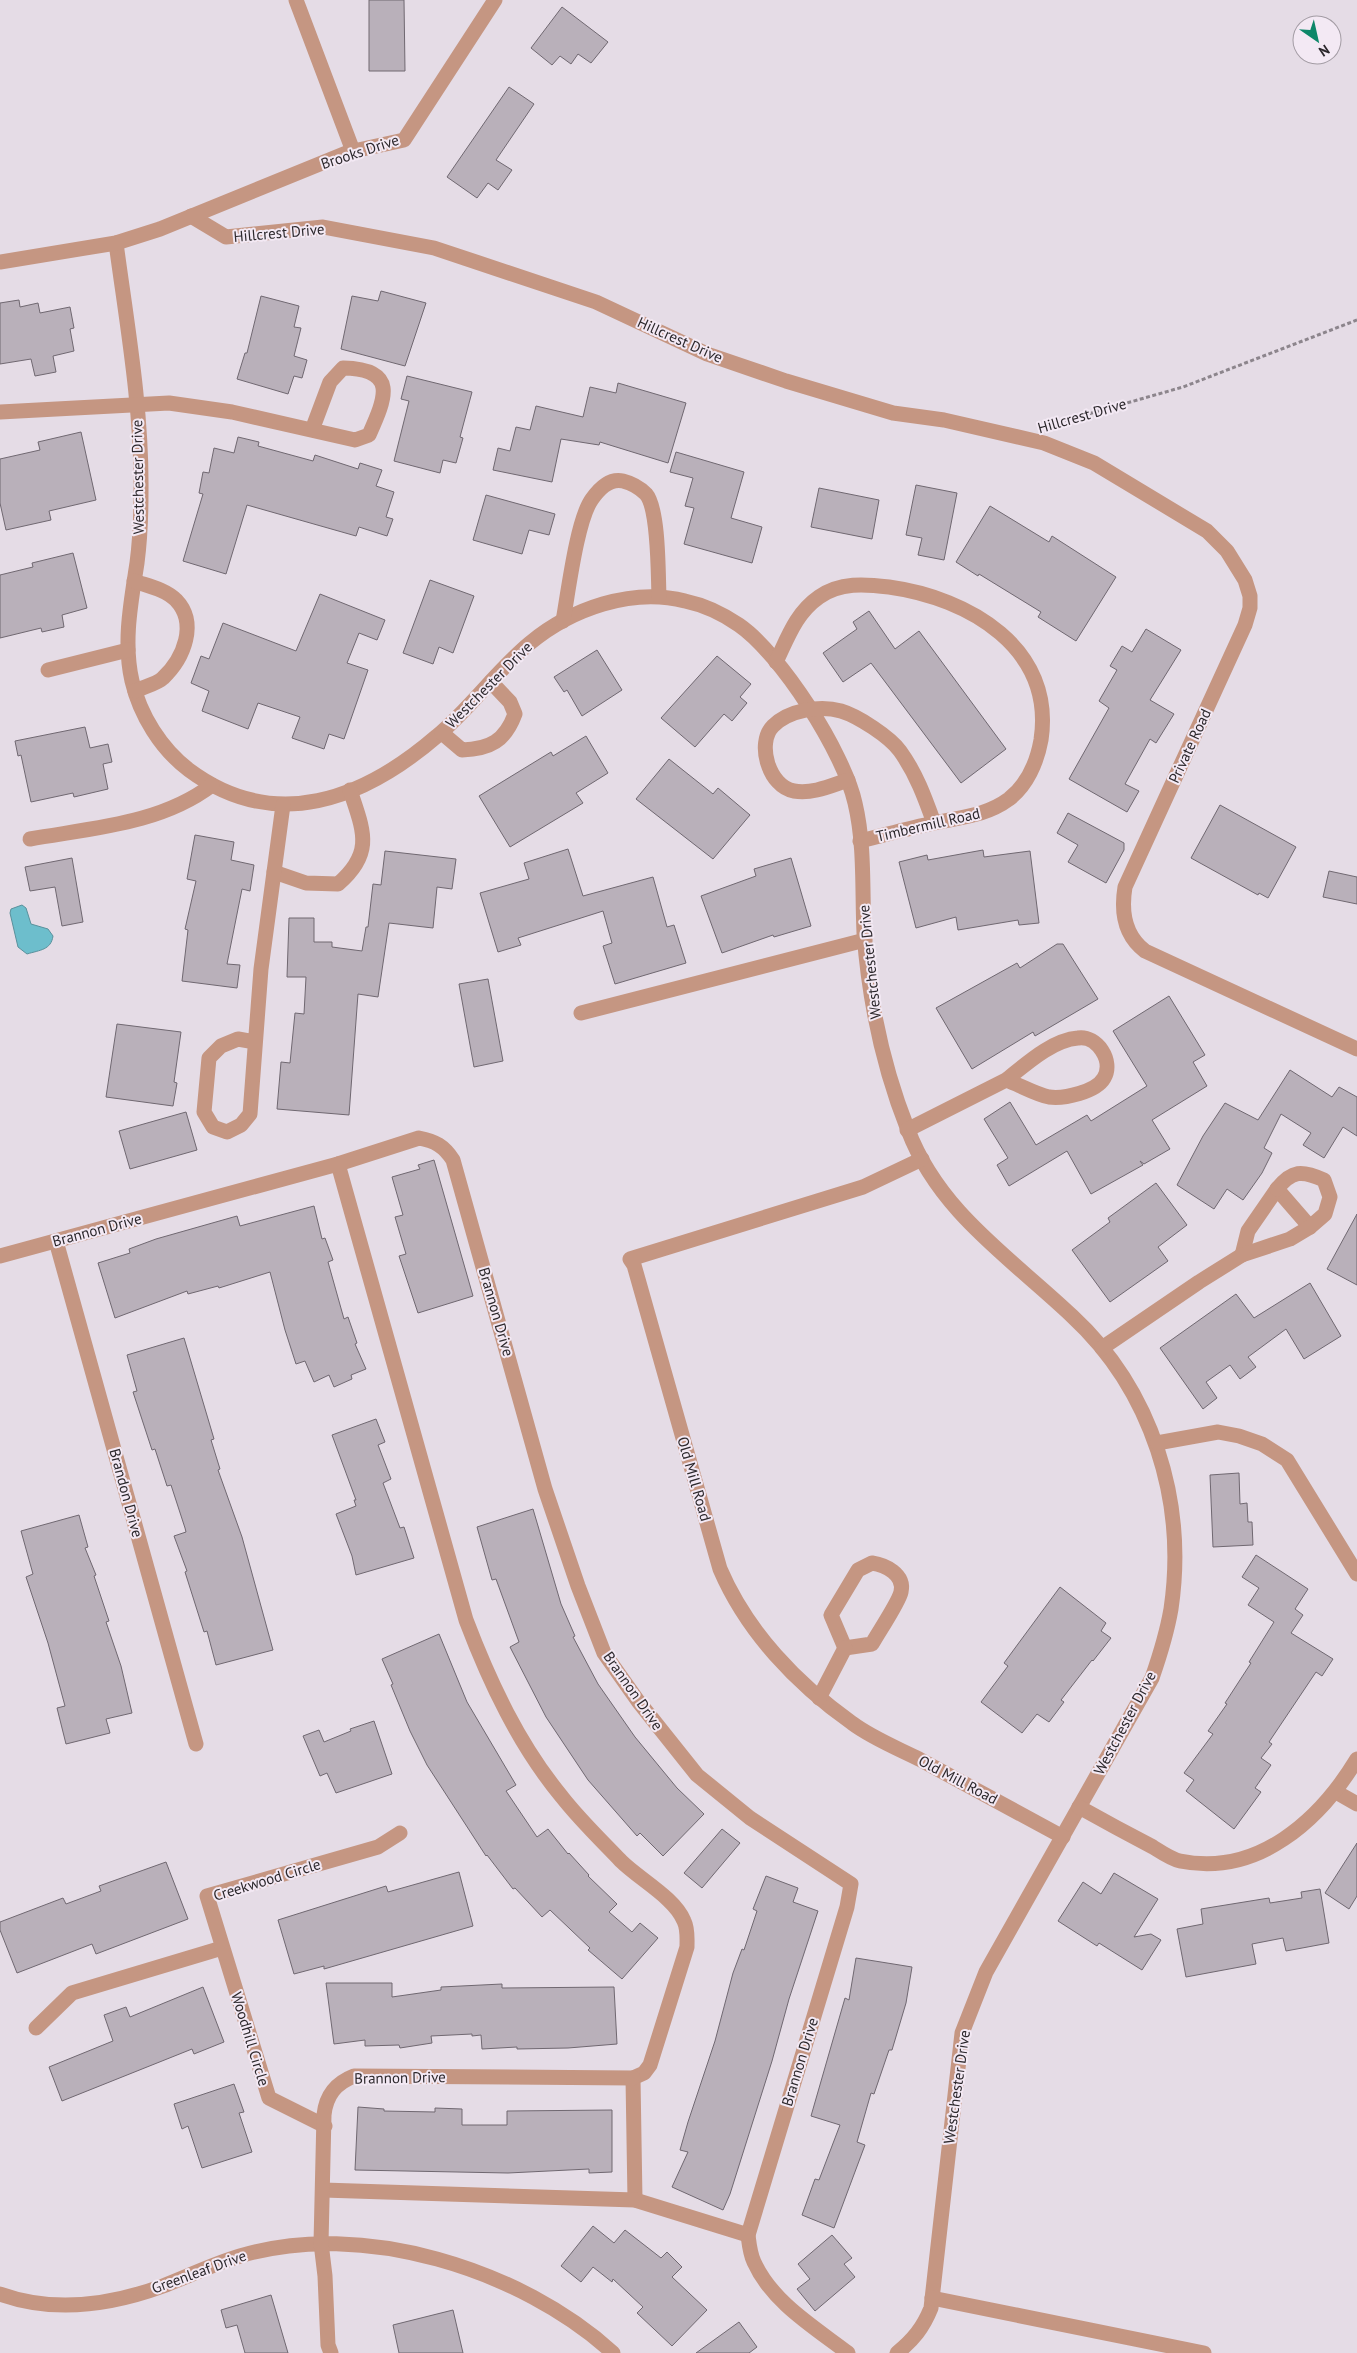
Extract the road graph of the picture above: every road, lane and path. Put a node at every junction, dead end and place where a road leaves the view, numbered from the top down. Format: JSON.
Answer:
{"nodes":[{"id":1,"x":296,"y":0,"type":"edge"},
{"id":2,"x":495,"y":0,"type":"edge"},
{"id":3,"x":353,"y":151,"type":"junction"},
{"id":4,"x":191,"y":216,"type":"junction"},
{"id":5,"x":116,"y":242,"type":"junction"},
{"id":6,"x":0,"y":262,"type":"edge"},
{"id":7,"x":1357,"y":320,"type":"edge"},
{"id":8,"x":136,"y":404,"type":"junction"},
{"id":9,"x":0,"y":412,"type":"edge"},
{"id":10,"x":1040,"y":428,"type":"dead end"},
{"id":11,"x":312,"y":430,"type":"junction"},
{"id":12,"x":1011,"y":436,"type":"joint"},
{"id":13,"x":134,"y":581,"type":"junction"},
{"id":14,"x":659,"y":596,"type":"junction"},
{"id":15,"x":563,"y":621,"type":"junction"},
{"id":16,"x":128,"y":650,"type":"junction"},
{"id":17,"x":776,"y":662,"type":"junction"},
{"id":18,"x":48,"y":670,"type":"dead end"},
{"id":19,"x":491,"y":682,"type":"junction"},
{"id":20,"x":135,"y":691,"type":"junction"},
{"id":21,"x":809,"y":709,"type":"junction"},
{"id":22,"x":442,"y":733,"type":"junction"},
{"id":23,"x":848,"y":780,"type":"junction"},
{"id":24,"x":212,"y":785,"type":"junction"},
{"id":25,"x":350,"y":790,"type":"junction"},
{"id":26,"x":283,"y":805,"type":"junction"},
{"id":27,"x":934,"y":823,"type":"junction"},
{"id":28,"x":30,"y":839,"type":"dead end"},
{"id":29,"x":860,"y":842,"type":"junction"},
{"id":30,"x":274,"y":872,"type":"junction"},
{"id":31,"x":864,"y":940,"type":"junction"},
{"id":32,"x":580,"y":1013,"type":"dead end"},
{"id":33,"x":256,"y":1042,"type":"junction"},
{"id":34,"x":1357,"y":1049,"type":"edge"},
{"id":35,"x":1006,"y":1080,"type":"junction"},
{"id":36,"x":908,"y":1130,"type":"junction"},
{"id":37,"x":922,"y":1159,"type":"junction"},
{"id":38,"x":338,"y":1164,"type":"junction"},
{"id":39,"x":1277,"y":1190,"type":"junction"},
{"id":40,"x":1310,"y":1227,"type":"junction"},
{"id":41,"x":56,"y":1241,"type":"junction"},
{"id":42,"x":1242,"y":1255,"type":"junction"},
{"id":43,"x":0,"y":1256,"type":"edge"},
{"id":44,"x":1102,"y":1348,"type":"junction"},
{"id":45,"x":1157,"y":1443,"type":"junction"},
{"id":46,"x":1357,"y":1574,"type":"edge"},
{"id":47,"x":845,"y":1648,"type":"junction"},
{"id":48,"x":819,"y":1698,"type":"junction"},
{"id":49,"x":196,"y":1744,"type":"dead end"},
{"id":50,"x":1357,"y":1759,"type":"edge"},
{"id":51,"x":1336,"y":1792,"type":"junction"},
{"id":52,"x":1357,"y":1804,"type":"edge"},
{"id":53,"x":1079,"y":1807,"type":"junction"},
{"id":54,"x":400,"y":1833,"type":"dead end"},
{"id":55,"x":1063,"y":1837,"type":"junction"},
{"id":56,"x":222,"y":1948,"type":"junction"},
{"id":57,"x":36,"y":2028,"type":"dead end"},
{"id":58,"x":633,"y":2078,"type":"junction"},
{"id":59,"x":325,"y":2126,"type":"junction"},
{"id":60,"x":322,"y":2190,"type":"junction"},
{"id":61,"x":635,"y":2200,"type":"junction"},
{"id":62,"x":748,"y":2235,"type":"junction"},
{"id":63,"x":321,"y":2243,"type":"junction"},
{"id":64,"x":0,"y":2294,"type":"edge"},
{"id":65,"x":932,"y":2298,"type":"junction"},
{"id":66,"x":1170,"y":2350,"type":"edge"},
{"id":67,"x":331,"y":2353,"type":"edge"},
{"id":68,"x":613,"y":2353,"type":"edge"},
{"id":69,"x":848,"y":2353,"type":"edge"},
{"id":70,"x":896,"y":2353,"type":"edge"},
{"id":71,"x":1204,"y":2353,"type":"edge"}],
"edges":[{"from":1,"to":3,"type":"street"},
{"from":2,"to":3,"type":"street","name":"Brooks Drive"},
{"from":3,"to":4,"type":"street","name":"Brooks Drive"},
{"from":4,"to":5,"type":"street"},
{"from":4,"to":12,"type":"street","name":"Hillcrest Drive"},
{"from":5,"to":6,"type":"street"},
{"from":5,"to":8,"type":"street","name":"Westchester Drive"},
{"from":7,"to":10,"type":"path","name":"Hillcrest Drive"},
{"from":8,"to":9,"type":"street"},
{"from":8,"to":11,"type":"street"},
{"from":8,"to":13,"type":"street","name":"Westchester Drive"},
{"from":11,"to":11,"type":"street"},
{"from":12,"to":34,"type":"street","name":"Private Road"},
{"from":13,"to":16,"type":"street","name":"Westchester Drive"},
{"from":13,"to":20,"type":"street"},
{"from":14,"to":15,"type":"street","name":"Westchester Drive"},
{"from":14,"to":15,"type":"street"},
{"from":14,"to":17,"type":"street","name":"Westchester Drive"},
{"from":15,"to":19,"type":"street","name":"Westchester Drive"},
{"from":16,"to":18,"type":"street"},
{"from":16,"to":20,"type":"street","name":"Westchester Drive"},
{"from":17,"to":21,"type":"street","name":"Westchester Drive"},
{"from":17,"to":27,"type":"street","name":"Timbermill Road"},
{"from":19,"to":22,"type":"street","name":"Westchester Drive"},
{"from":19,"to":22,"type":"street"},
{"from":20,"to":24,"type":"street","name":"Westchester Drive"},
{"from":21,"to":23,"type":"street","name":"Westchester Drive"},
{"from":21,"to":23,"type":"street"},
{"from":21,"to":27,"type":"street"},
{"from":22,"to":25,"type":"street","name":"Westchester Drive"},
{"from":23,"to":29,"type":"street","name":"Westchester Drive"},
{"from":24,"to":26,"type":"street","name":"Westchester Drive"},
{"from":24,"to":28,"type":"street"},
{"from":25,"to":26,"type":"street","name":"Westchester Drive"},
{"from":25,"to":30,"type":"street"},
{"from":26,"to":30,"type":"street"},
{"from":27,"to":29,"type":"street","name":"Timbermill Road"},
{"from":29,"to":31,"type":"street","name":"Westchester Drive"},
{"from":30,"to":33,"type":"street"},
{"from":31,"to":32,"type":"street"},
{"from":31,"to":36,"type":"street","name":"Westchester Drive"},
{"from":33,"to":33,"type":"street"},
{"from":35,"to":35,"type":"street"},
{"from":35,"to":36,"type":"street"},
{"from":36,"to":37,"type":"street","name":"Westchester Drive"},
{"from":37,"to":44,"type":"street","name":"Westchester Drive"},
{"from":37,"to":48,"type":"street","name":"Old Mill Road"},
{"from":38,"to":41,"type":"street","name":"Brannon Drive"},
{"from":38,"to":58,"type":"street"},
{"from":38,"to":62,"type":"street","name":"Brannon Drive"},
{"from":39,"to":40,"type":"street"},
{"from":39,"to":40,"type":"street"},
{"from":39,"to":42,"type":"street"},
{"from":40,"to":42,"type":"street"},
{"from":41,"to":43,"type":"street","name":"Brannon Drive"},
{"from":41,"to":49,"type":"street","name":"Brandon Drive"},
{"from":42,"to":44,"type":"street"},
{"from":44,"to":45,"type":"street","name":"Westchester Drive"},
{"from":45,"to":46,"type":"street"},
{"from":45,"to":53,"type":"street","name":"Westchester Drive"},
{"from":47,"to":47,"type":"street"},
{"from":47,"to":48,"type":"street"},
{"from":48,"to":55,"type":"street","name":"Old Mill Road"},
{"from":50,"to":51,"type":"street"},
{"from":51,"to":52,"type":"street"},
{"from":51,"to":53,"type":"street"},
{"from":53,"to":55,"type":"street","name":"Westchester Drive"},
{"from":54,"to":56,"type":"street","name":"Creekwood Circle"},
{"from":55,"to":65,"type":"street","name":"Westchester Drive"},
{"from":56,"to":57,"type":"street"},
{"from":56,"to":59,"type":"street","name":"Woodhill Circle"},
{"from":58,"to":59,"type":"street","name":"Brannon Drive"},
{"from":58,"to":61,"type":"street"},
{"from":59,"to":60,"type":"street","name":"Brannon Drive"},
{"from":60,"to":61,"type":"street"},
{"from":60,"to":63,"type":"street","name":"Brannon Drive"},
{"from":61,"to":62,"type":"street"},
{"from":62,"to":69,"type":"street","name":"Brannon Drive"},
{"from":63,"to":64,"type":"street","name":"Greenleaf Drive"},
{"from":63,"to":67,"type":"street","name":"Brannon Drive"},
{"from":63,"to":68,"type":"street","name":"Greenleaf Drive"},
{"from":65,"to":66,"type":"street"},
{"from":65,"to":70,"type":"street","name":"Westchester Drive"},
{"from":66,"to":71,"type":"street"}]}
